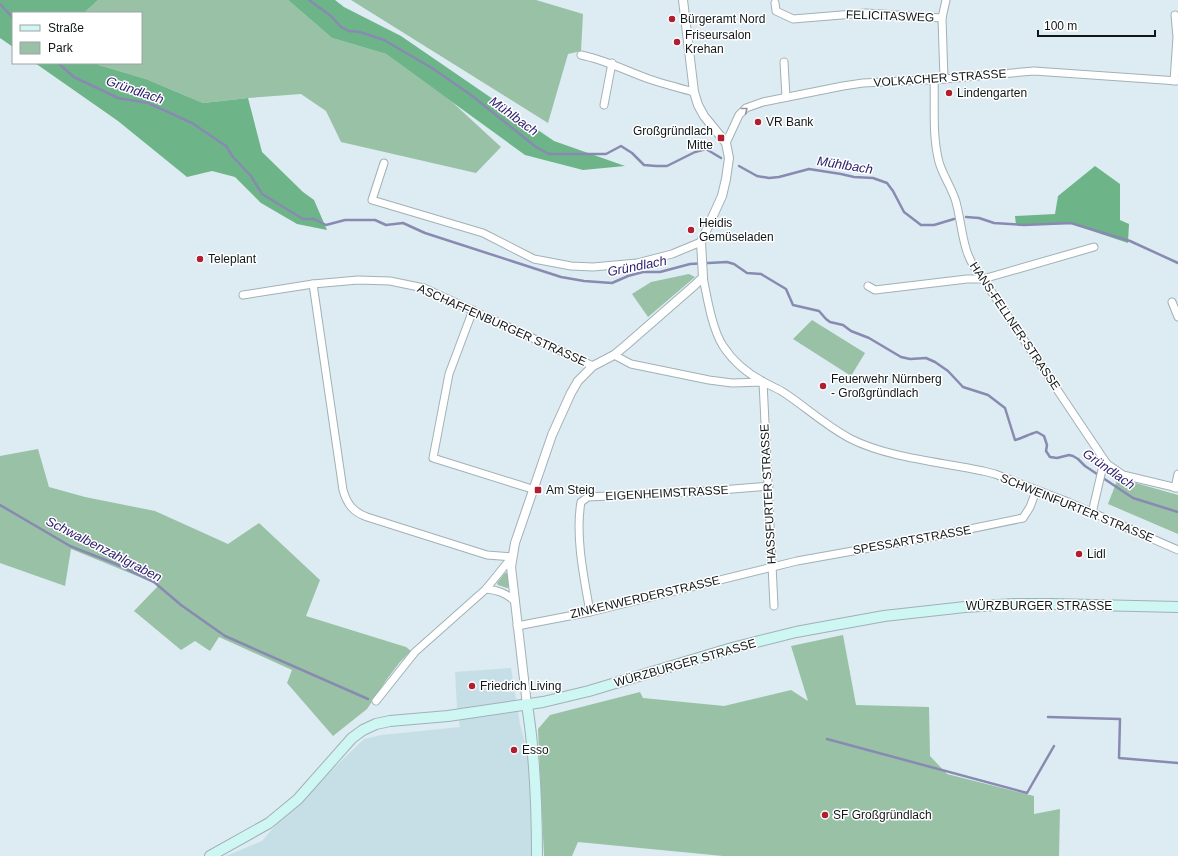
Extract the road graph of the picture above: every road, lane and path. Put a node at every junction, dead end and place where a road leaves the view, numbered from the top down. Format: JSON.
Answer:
{"nodes":[{"id":1,"x":683,"y":0,"type":"edge"},
{"id":2,"x":946,"y":0,"type":"edge"},
{"id":3,"x":775,"y":3,"type":"dead end"},
{"id":4,"x":1175,"y":15,"type":"dead end"},
{"id":5,"x":942,"y":18,"type":"junction"},
{"id":6,"x":581,"y":55,"type":"dead end"},
{"id":7,"x":784,"y":62,"type":"dead end"},
{"id":8,"x":612,"y":63,"type":"junction"},
{"id":9,"x":944,"y":79,"type":"junction"},
{"id":10,"x":934,"y":80,"type":"junction"},
{"id":11,"x":1176,"y":81,"type":"edge"},
{"id":12,"x":694,"y":92,"type":"junction"},
{"id":13,"x":786,"y":97,"type":"junction"},
{"id":14,"x":604,"y":105,"type":"dead end"},
{"id":15,"x":726,"y":143,"type":"junction"},
{"id":16,"x":384,"y":163,"type":"dead end"},
{"id":17,"x":701,"y":246,"type":"junction"},
{"id":18,"x":1094,"y":247,"type":"dead end"},
{"id":19,"x":702,"y":274,"type":"junction"},
{"id":20,"x":983,"y":279,"type":"junction"},
{"id":21,"x":313,"y":284,"type":"junction"},
{"id":22,"x":868,"y":286,"type":"dead end"},
{"id":23,"x":243,"y":295,"type":"dead end"},
{"id":24,"x":1172,"y":302,"type":"dead end"},
{"id":25,"x":473,"y":310,"type":"junction"},
{"id":26,"x":1178,"y":317,"type":"edge"},
{"id":27,"x":614,"y":355,"type":"junction"},
{"id":28,"x":593,"y":366,"type":"junction"},
{"id":29,"x":749,"y":373,"type":"junction"},
{"id":30,"x":763,"y":382,"type":"junction"},
{"id":31,"x":746,"y":383,"type":"junction"},
{"id":32,"x":1105,"y":467,"type":"junction"},
{"id":33,"x":1178,"y":474,"type":"edge"},
{"id":34,"x":769,"y":486,"type":"junction"},
{"id":35,"x":1176,"y":488,"type":"edge"},
{"id":36,"x":532,"y":489,"type":"junction"},
{"id":37,"x":1036,"y":490,"type":"junction"},
{"id":38,"x":1092,"y":512,"type":"junction"},
{"id":39,"x":1178,"y":550,"type":"edge"},
{"id":40,"x":512,"y":557,"type":"junction"},
{"id":41,"x":772,"y":567,"type":"junction"},
{"id":42,"x":486,"y":589,"type":"junction"},
{"id":43,"x":515,"y":601,"type":"junction"},
{"id":44,"x":774,"y":606,"type":"dead end"},
{"id":45,"x":1178,"y":607,"type":"edge"},
{"id":46,"x":590,"y":612,"type":"junction"},
{"id":47,"x":517,"y":626,"type":"junction"},
{"id":48,"x":376,"y":701,"type":"dead end"},
{"id":49,"x":527,"y":704,"type":"junction"},
{"id":50,"x":210,"y":856,"type":"edge"},
{"id":51,"x":537,"y":856,"type":"edge"}],
"edges":[{"from":1,"to":12,"type":"street"},
{"from":2,"to":5,"type":"street"},
{"from":3,"to":5,"type":"street","name":"FELICITASWEG"},
{"from":4,"to":11,"type":"street"},
{"from":5,"to":9,"type":"street"},
{"from":6,"to":8,"type":"street"},
{"from":7,"to":13,"type":"street"},
{"from":8,"to":12,"type":"street"},
{"from":8,"to":14,"type":"street"},
{"from":9,"to":10,"type":"street","name":"VOLKACHER STRASSE"},
{"from":9,"to":11,"type":"street","name":"VOLKACHER STRASSE"},
{"from":10,"to":13,"type":"street","name":"VOLKACHER STRASSE"},
{"from":10,"to":20,"type":"street","name":"HANS-FELLNER-STRASSE"},
{"from":12,"to":15,"type":"street"},
{"from":15,"to":13,"type":"street","name":"VOLKACHER STRASSE","one_way":true},
{"from":15,"to":17,"type":"street"},
{"from":16,"to":17,"type":"street"},
{"from":17,"to":19,"type":"street"},
{"from":18,"to":20,"type":"street"},
{"from":19,"to":27,"type":"street"},
{"from":19,"to":29,"type":"street","name":"SCHWEINFURTER STRASSE"},
{"from":20,"to":22,"type":"street"},
{"from":20,"to":32,"type":"street","name":"HANS-FELLNER-STRASSE"},
{"from":21,"to":23,"type":"street","name":"ASCHAFFENBURGER STRASSE"},
{"from":21,"to":25,"type":"street","name":"ASCHAFFENBURGER STRASSE"},
{"from":21,"to":40,"type":"street"},
{"from":24,"to":26,"type":"street"},
{"from":25,"to":28,"type":"street","name":"ASCHAFFENBURGER STRASSE"},
{"from":25,"to":36,"type":"street"},
{"from":27,"to":28,"type":"street"},
{"from":27,"to":31,"type":"street"},
{"from":28,"to":36,"type":"street"},
{"from":29,"to":30,"type":"street","name":"SCHWEINFURTER STRASSE"},
{"from":29,"to":31,"type":"street"},
{"from":30,"to":31,"type":"street"},
{"from":30,"to":34,"type":"street","name":"HASSFURTER STRASSE"},
{"from":30,"to":37,"type":"street","name":"SCHWEINFURTER STRASSE"},
{"from":32,"to":35,"type":"street","name":"HANS-FELLNER-STRASSE"},
{"from":32,"to":38,"type":"street"},
{"from":33,"to":35,"type":"street"},
{"from":34,"to":41,"type":"street","name":"HASSFURTER STRASSE"},
{"from":34,"to":46,"type":"street","name":"EIGENHEIMSTRASSE"},
{"from":36,"to":40,"type":"street"},
{"from":37,"to":38,"type":"street","name":"SCHWEINFURTER STRASSE"},
{"from":37,"to":41,"type":"street","name":"SPESSARTSTRASSE"},
{"from":38,"to":39,"type":"street","name":"SCHWEINFURTER STRASSE"},
{"from":40,"to":42,"type":"street"},
{"from":40,"to":43,"type":"street"},
{"from":41,"to":44,"type":"street","name":"HASSFURTER STRASSE"},
{"from":41,"to":46,"type":"street","name":"ZINKENWERDERSTRASSE"},
{"from":42,"to":43,"type":"street"},
{"from":42,"to":48,"type":"street"},
{"from":43,"to":47,"type":"street"},
{"from":45,"to":49,"type":"main road","name":"WÜRZBURGER STRASSE"},
{"from":46,"to":47,"type":"street","name":"ZINKENWERDERSTRASSE"},
{"from":47,"to":49,"type":"street"},
{"from":49,"to":50,"type":"main road","name":"WÜRZBURGER STRASSE"},
{"from":49,"to":51,"type":"main road"}]}
